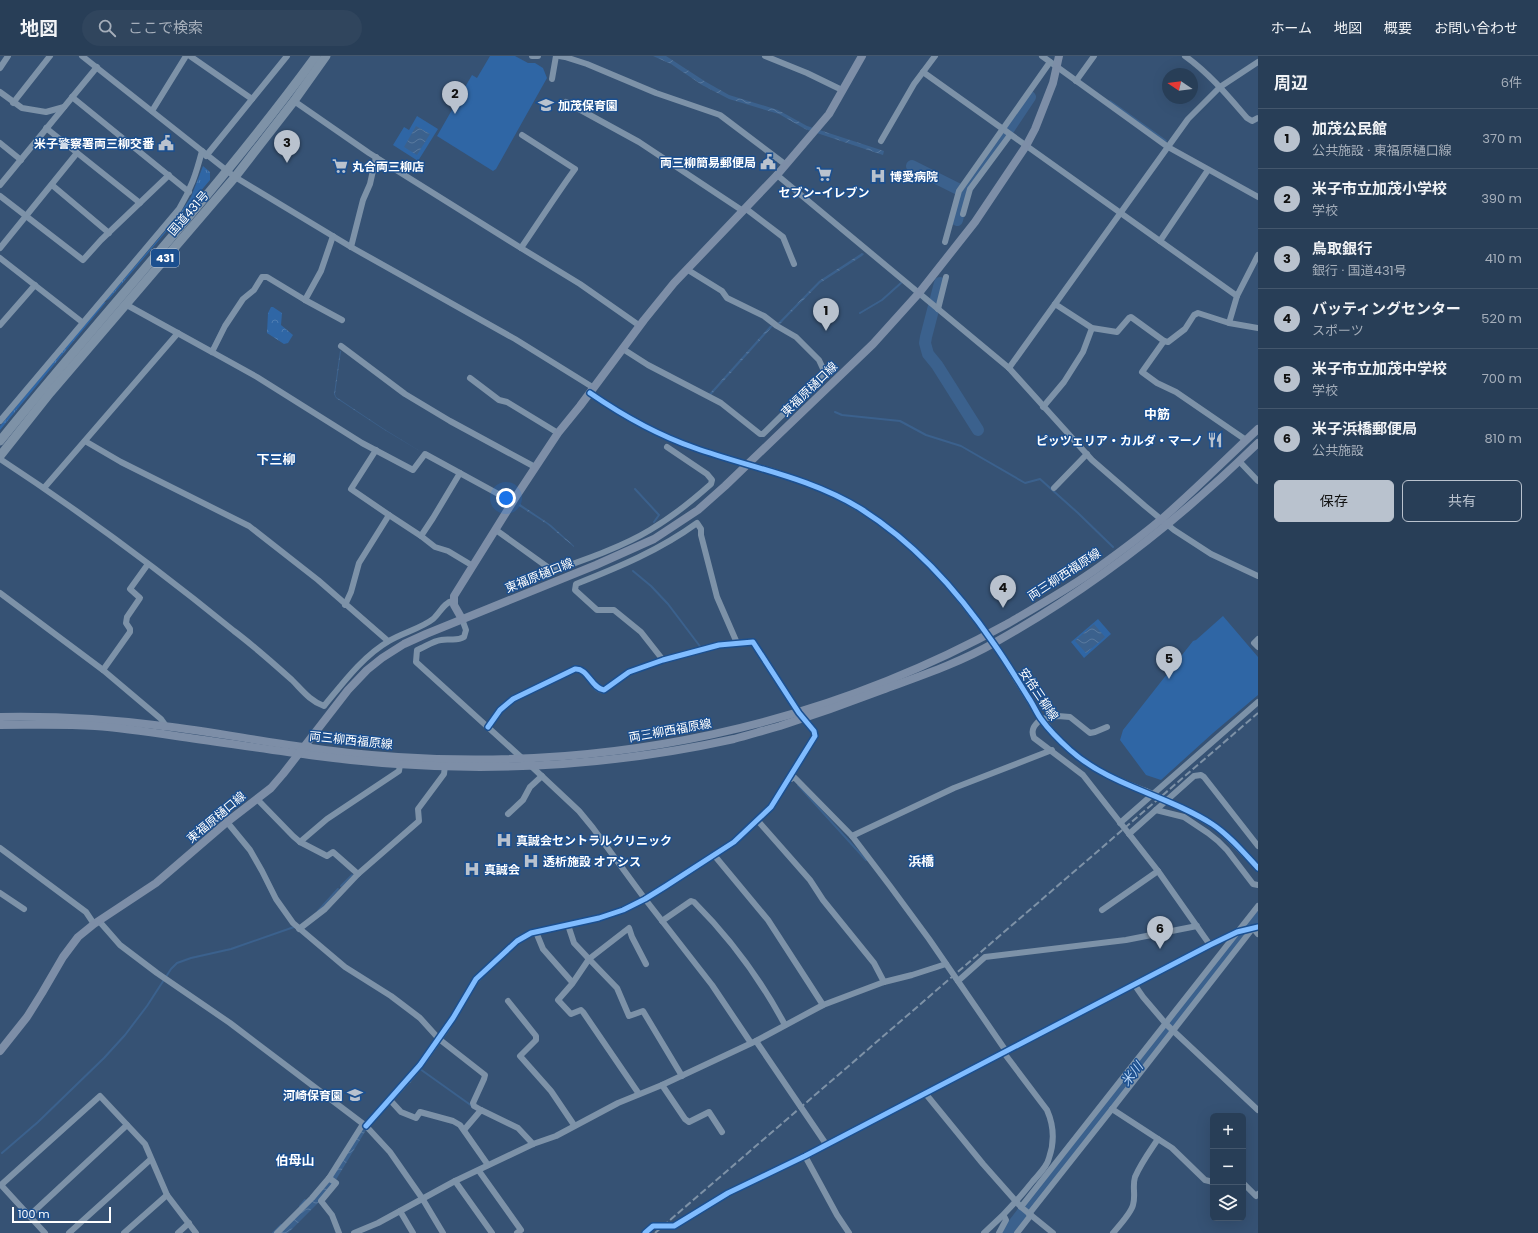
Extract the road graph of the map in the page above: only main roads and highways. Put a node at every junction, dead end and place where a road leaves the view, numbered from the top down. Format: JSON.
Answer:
{"nodes":[{"id":1,"x":316,"y":56,"type":"edge"},
{"id":2,"x":326,"y":56,"type":"edge"},
{"id":3,"x":862,"y":56,"type":"edge"},
{"id":4,"x":1059,"y":56,"type":"edge"},
{"id":5,"x":231,"y":174,"type":"junction"},
{"id":6,"x":1258,"y":429,"type":"edge"},
{"id":7,"x":0,"y":441,"type":"edge"},
{"id":8,"x":1258,"y":443,"type":"edge"},
{"id":9,"x":0,"y":456,"type":"edge"},
{"id":10,"x":1165,"y":522,"type":"junction"},
{"id":11,"x":462,"y":619,"type":"junction"},
{"id":12,"x":802,"y":715,"type":"junction"},
{"id":13,"x":0,"y":716,"type":"edge"},
{"id":14,"x":0,"y":725,"type":"edge"},
{"id":15,"x":300,"y":751,"type":"junction"},
{"id":16,"x":0,"y":1051,"type":"edge"}],
"edges":[{"from":1,"to":5,"type":"highway","name":"国道431号","number":"431"},
{"from":2,"to":5,"type":"highway","name":"国道431号","number":"431"},
{"from":3,"to":11,"type":"main road"},
{"from":4,"to":11,"type":"main road","name":"東福原樋口線"},
{"from":5,"to":7,"type":"highway","name":"国道431号","number":"431"},
{"from":5,"to":9,"type":"highway","name":"国道431号","number":"431"},
{"from":6,"to":10,"type":"main road","name":"両三柳西福原線"},
{"from":8,"to":10,"type":"main road","name":"両三柳西福原線"},
{"from":10,"to":12,"type":"main road","name":"両三柳西福原線"},
{"from":10,"to":12,"type":"main road","name":"両三柳西福原線"},
{"from":11,"to":15,"type":"main road","name":"東福原樋口線"},
{"from":12,"to":15,"type":"main road","name":"両三柳西福原線"},
{"from":12,"to":15,"type":"main road","name":"両三柳西福原線"},
{"from":13,"to":15,"type":"main road","name":"両三柳西福原線"},
{"from":14,"to":15,"type":"main road","name":"両三柳西福原線"},
{"from":15,"to":16,"type":"main road","name":"東福原樋口線"}]}
